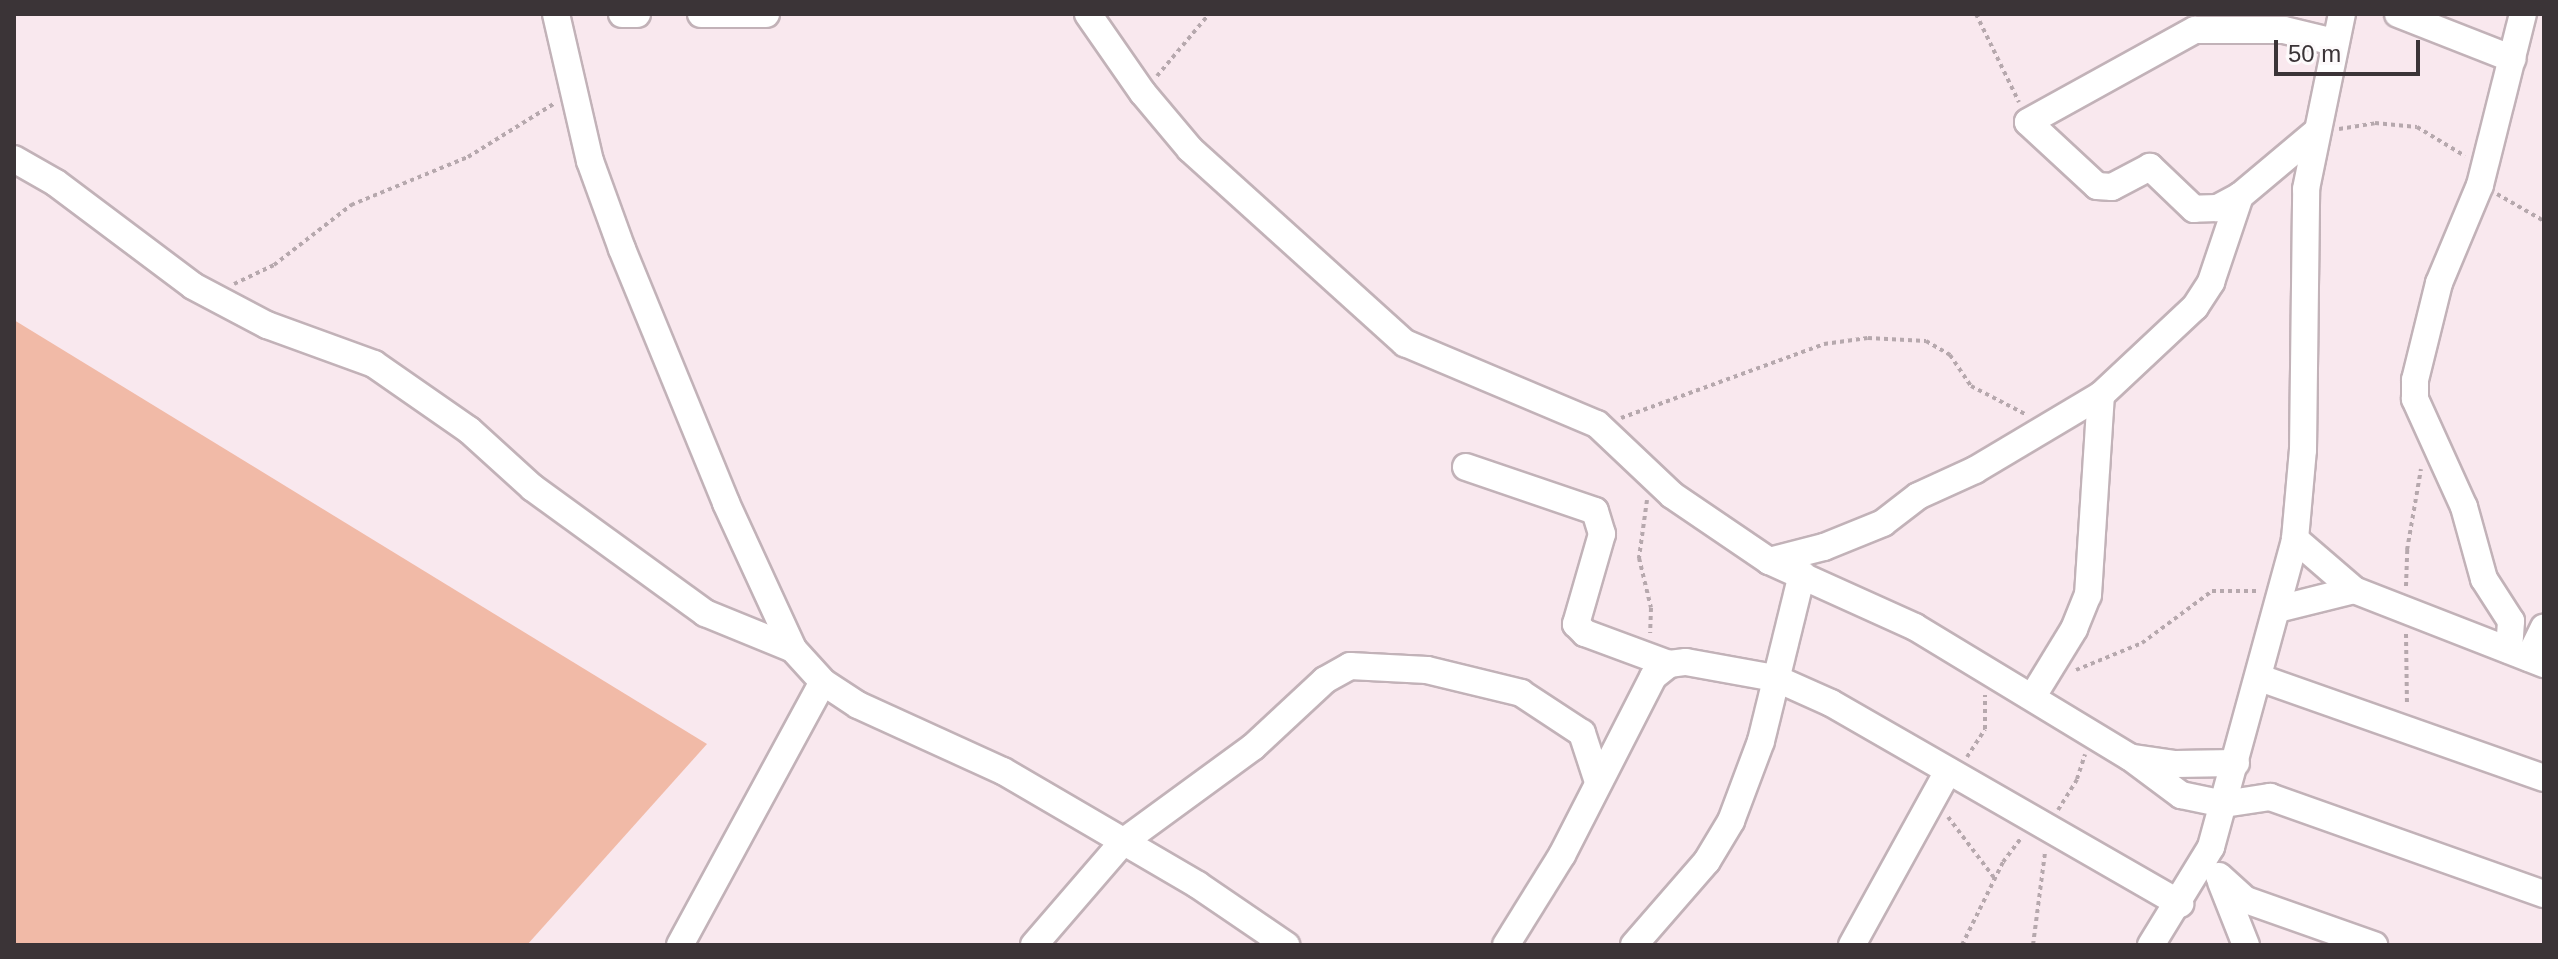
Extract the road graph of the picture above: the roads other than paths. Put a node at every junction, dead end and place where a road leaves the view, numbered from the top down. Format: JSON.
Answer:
{"nodes":[{"id":1,"x":556,"y":14,"type":"edge"},
{"id":2,"x":622,"y":14,"type":"edge"},
{"id":3,"x":637,"y":14,"type":"edge"},
{"id":4,"x":701,"y":14,"type":"edge"},
{"id":5,"x":766,"y":14,"type":"edge"},
{"id":6,"x":1088,"y":14,"type":"edge"},
{"id":7,"x":2342,"y":14,"type":"edge"},
{"id":8,"x":2398,"y":14,"type":"edge"},
{"id":9,"x":2523,"y":14,"type":"edge"},
{"id":10,"x":2334,"y":42,"type":"junction"},
{"id":11,"x":2513,"y":59,"type":"junction"},
{"id":12,"x":2315,"y":133,"type":"junction"},
{"id":13,"x":14,"y":159,"type":"edge"},
{"id":14,"x":2240,"y":196,"type":"junction"},
{"id":15,"x":2101,"y":395,"type":"junction"},
{"id":16,"x":1466,"y":467,"type":"dead end"},
{"id":17,"x":2295,"y":539,"type":"junction"},
{"id":18,"x":1769,"y":561,"type":"junction"},
{"id":19,"x":1802,"y":574,"type":"junction"},
{"id":20,"x":2354,"y":590,"type":"junction"},
{"id":21,"x":2280,"y":600,"type":"junction"},
{"id":22,"x":2544,"y":627,"type":"edge"},
{"id":23,"x":793,"y":649,"type":"junction"},
{"id":24,"x":2527,"y":657,"type":"edge"},
{"id":25,"x":1657,"y":659,"type":"junction"},
{"id":26,"x":1775,"y":678,"type":"junction"},
{"id":27,"x":2260,"y":678,"type":"junction"},
{"id":28,"x":823,"y":682,"type":"junction"},
{"id":29,"x":2034,"y":694,"type":"junction"},
{"id":30,"x":2130,"y":757,"type":"junction"},
{"id":31,"x":2238,"y":758,"type":"junction"},
{"id":32,"x":1952,"y":774,"type":"junction"},
{"id":33,"x":2544,"y":778,"type":"edge"},
{"id":34,"x":1598,"y":782,"type":"junction"},
{"id":35,"x":2270,"y":797,"type":"junction"},
{"id":36,"x":2224,"y":804,"type":"junction"},
{"id":37,"x":1123,"y":842,"type":"junction"},
{"id":38,"x":2211,"y":847,"type":"junction"},
{"id":39,"x":2219,"y":876,"type":"junction"},
{"id":40,"x":2544,"y":894,"type":"edge"},
{"id":41,"x":2180,"y":904,"type":"junction"},
{"id":42,"x":680,"y":945,"type":"edge"},
{"id":43,"x":1034,"y":945,"type":"edge"},
{"id":44,"x":1286,"y":945,"type":"edge"},
{"id":45,"x":1506,"y":945,"type":"edge"},
{"id":46,"x":1634,"y":945,"type":"edge"},
{"id":47,"x":1852,"y":945,"type":"edge"},
{"id":48,"x":2151,"y":945,"type":"edge"},
{"id":49,"x":2246,"y":945,"type":"edge"},
{"id":50,"x":2374,"y":945,"type":"edge"}],
"edges":[{"from":1,"to":23,"type":"street"},
{"from":2,"to":3,"type":"street"},
{"from":4,"to":5,"type":"street"},
{"from":6,"to":18,"type":"street"},
{"from":7,"to":10,"type":"street"},
{"from":8,"to":11,"type":"street"},
{"from":9,"to":11,"type":"street"},
{"from":10,"to":12,"type":"street"},
{"from":10,"to":14,"type":"street"},
{"from":11,"to":24,"type":"street"},
{"from":12,"to":14,"type":"street"},
{"from":12,"to":17,"type":"street"},
{"from":13,"to":23,"type":"street"},
{"from":14,"to":15,"type":"street"},
{"from":15,"to":18,"type":"street"},
{"from":15,"to":29,"type":"street"},
{"from":16,"to":25,"type":"street"},
{"from":17,"to":20,"type":"street"},
{"from":17,"to":21,"type":"street"},
{"from":18,"to":19,"type":"street"},
{"from":19,"to":26,"type":"street"},
{"from":19,"to":29,"type":"street"},
{"from":20,"to":21,"type":"street"},
{"from":20,"to":24,"type":"street"},
{"from":21,"to":27,"type":"street"},
{"from":22,"to":24,"type":"street"},
{"from":23,"to":28,"type":"street"},
{"from":25,"to":26,"type":"street"},
{"from":25,"to":34,"type":"street"},
{"from":26,"to":32,"type":"street"},
{"from":26,"to":46,"type":"street"},
{"from":27,"to":31,"type":"street"},
{"from":27,"to":33,"type":"street"},
{"from":28,"to":37,"type":"street"},
{"from":28,"to":42,"type":"street"},
{"from":29,"to":30,"type":"street"},
{"from":30,"to":31,"type":"street"},
{"from":30,"to":36,"type":"street"},
{"from":31,"to":35,"type":"street"},
{"from":31,"to":36,"type":"street"},
{"from":32,"to":41,"type":"street"},
{"from":32,"to":47,"type":"street"},
{"from":34,"to":37,"type":"street"},
{"from":34,"to":45,"type":"street"},
{"from":35,"to":36,"type":"street"},
{"from":35,"to":40,"type":"street"},
{"from":36,"to":38,"type":"street"},
{"from":37,"to":43,"type":"street"},
{"from":37,"to":44,"type":"street"},
{"from":38,"to":39,"type":"street"},
{"from":38,"to":41,"type":"street"},
{"from":39,"to":49,"type":"street"},
{"from":39,"to":50,"type":"street"},
{"from":41,"to":48,"type":"street"}]}
